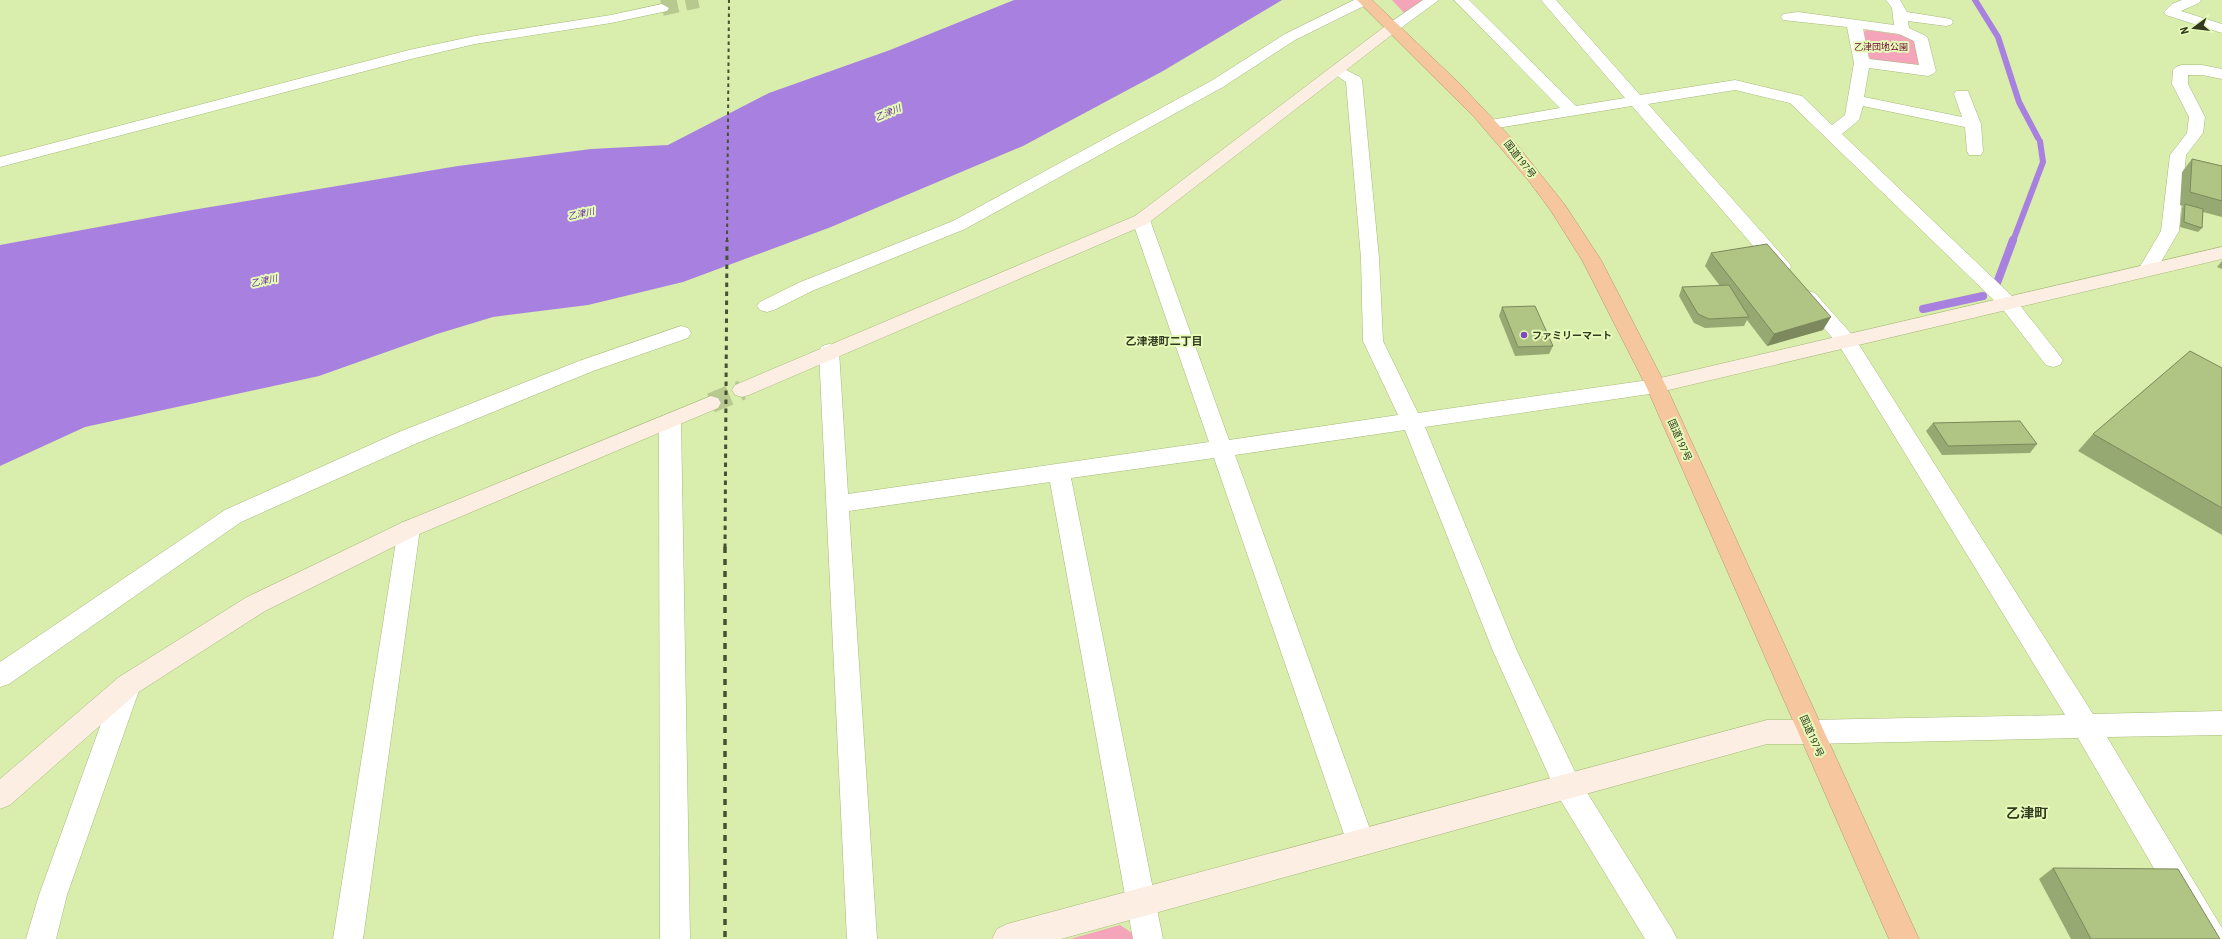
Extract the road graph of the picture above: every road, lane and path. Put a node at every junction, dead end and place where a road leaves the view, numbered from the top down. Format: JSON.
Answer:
{"nodes":[{"id":1,"x":1365,"y":0,"type":"edge"},
{"id":2,"x":1432,"y":0,"type":"edge"},
{"id":3,"x":1461,"y":0,"type":"edge"},
{"id":4,"x":1548,"y":0,"type":"edge"},
{"id":5,"x":1893,"y":0,"type":"edge"},
{"id":6,"x":2194,"y":0,"type":"edge"},
{"id":7,"x":662,"y":8,"type":"tunnel mouth"},
{"id":8,"x":1788,"y":17,"type":"dead end"},
{"id":9,"x":1946,"y":22,"type":"dead end"},
{"id":10,"x":1901,"y":23,"type":"junction"},
{"id":11,"x":1854,"y":24,"type":"junction"},
{"id":12,"x":1393,"y":27,"type":"junction"},
{"id":13,"x":2222,"y":29,"type":"edge"},
{"id":14,"x":1862,"y":63,"type":"junction"},
{"id":15,"x":1338,"y":71,"type":"junction"},
{"id":16,"x":2222,"y":74,"type":"edge"},
{"id":17,"x":1962,"y":94,"type":"dead end"},
{"id":18,"x":1855,"y":100,"type":"junction"},
{"id":19,"x":1636,"y":101,"type":"junction"},
{"id":20,"x":1572,"y":111,"type":"junction"},
{"id":21,"x":1491,"y":124,"type":"junction"},
{"id":22,"x":1973,"y":124,"type":"junction"},
{"id":23,"x":1832,"y":133,"type":"junction"},
{"id":24,"x":1975,"y":151,"type":"dead end"},
{"id":25,"x":0,"y":162,"type":"edge"},
{"id":26,"x":1141,"y":220,"type":"junction"},
{"id":27,"x":2222,"y":252,"type":"edge"},
{"id":28,"x":2147,"y":270,"type":"junction"},
{"id":29,"x":2008,"y":304,"type":"junction"},
{"id":30,"x":766,"y":306,"type":"dead end"},
{"id":31,"x":681,"y":333,"type":"dead end"},
{"id":32,"x":1847,"y":342,"type":"junction"},
{"id":33,"x":829,"y":351,"type":"junction"},
{"id":34,"x":2053,"y":360,"type":"dead end"},
{"id":35,"x":1656,"y":386,"type":"junction"},
{"id":36,"x":742,"y":390,"type":"tunnel mouth"},
{"id":37,"x":711,"y":403,"type":"tunnel mouth"},
{"id":38,"x":670,"y":421,"type":"junction"},
{"id":39,"x":1412,"y":422,"type":"junction"},
{"id":40,"x":1222,"y":449,"type":"junction"},
{"id":41,"x":1059,"y":473,"type":"junction"},
{"id":42,"x":837,"y":504,"type":"junction"},
{"id":43,"x":409,"y":529,"type":"junction"},
{"id":44,"x":0,"y":676,"type":"edge"},
{"id":45,"x":128,"y":685,"type":"junction"},
{"id":46,"x":2222,"y":723,"type":"edge"},
{"id":47,"x":2085,"y":725,"type":"junction"},
{"id":48,"x":1810,"y":732,"type":"junction"},
{"id":49,"x":1568,"y":786,"type":"junction"},
{"id":50,"x":0,"y":796,"type":"edge"},
{"id":51,"x":1361,"y":843,"type":"junction"},
{"id":52,"x":1140,"y":902,"type":"junction"},
{"id":53,"x":41,"y":939,"type":"edge"},
{"id":54,"x":348,"y":939,"type":"edge"},
{"id":55,"x":675,"y":939,"type":"edge"},
{"id":56,"x":862,"y":939,"type":"edge"},
{"id":57,"x":1008,"y":939,"type":"edge"},
{"id":58,"x":1148,"y":939,"type":"edge"},
{"id":59,"x":1662,"y":939,"type":"edge"},
{"id":60,"x":1904,"y":939,"type":"edge"},
{"id":61,"x":2212,"y":939,"type":"edge"}],
"edges":[{"from":1,"to":12,"type":"highway","name":"国道197号"},
{"from":1,"to":30,"type":"street"},
{"from":2,"to":12,"type":"street"},
{"from":3,"to":20,"type":"street"},
{"from":4,"to":19,"type":"street"},
{"from":5,"to":10,"type":"street"},
{"from":6,"to":13,"type":"street"},
{"from":7,"to":25,"type":"street"},
{"from":8,"to":11,"type":"street"},
{"from":9,"to":10,"type":"street"},
{"from":10,"to":11,"type":"street"},
{"from":10,"to":14,"type":"street"},
{"from":11,"to":14,"type":"street"},
{"from":12,"to":15,"type":"street"},
{"from":12,"to":21,"type":"highway","name":"国道197号"},
{"from":14,"to":18,"type":"street"},
{"from":15,"to":26,"type":"street"},
{"from":15,"to":39,"type":"street"},
{"from":16,"to":28,"type":"street"},
{"from":17,"to":22,"type":"street"},
{"from":18,"to":22,"type":"street"},
{"from":18,"to":23,"type":"street"},
{"from":19,"to":20,"type":"street"},
{"from":19,"to":23,"type":"street"},
{"from":19,"to":32,"type":"street"},
{"from":20,"to":21,"type":"street"},
{"from":21,"to":35,"type":"highway","name":"国道197号"},
{"from":22,"to":24,"type":"street"},
{"from":23,"to":29,"type":"street"},
{"from":26,"to":33,"type":"street"},
{"from":26,"to":40,"type":"street"},
{"from":27,"to":28,"type":"street"},
{"from":28,"to":29,"type":"street"},
{"from":29,"to":32,"type":"street"},
{"from":29,"to":34,"type":"street"},
{"from":31,"to":44,"type":"street"},
{"from":32,"to":35,"type":"street"},
{"from":32,"to":47,"type":"street"},
{"from":33,"to":36,"type":"street"},
{"from":33,"to":42,"type":"street"},
{"from":35,"to":39,"type":"street"},
{"from":35,"to":48,"type":"highway","name":"国道197号"},
{"from":37,"to":38,"type":"street"},
{"from":38,"to":43,"type":"street"},
{"from":38,"to":55,"type":"street"},
{"from":39,"to":40,"type":"street"},
{"from":39,"to":49,"type":"street"},
{"from":40,"to":41,"type":"street"},
{"from":40,"to":51,"type":"street"},
{"from":41,"to":42,"type":"street"},
{"from":41,"to":52,"type":"street"},
{"from":42,"to":56,"type":"street"},
{"from":43,"to":45,"type":"street"},
{"from":43,"to":54,"type":"street"},
{"from":45,"to":50,"type":"street"},
{"from":45,"to":53,"type":"street"},
{"from":46,"to":47,"type":"street"},
{"from":47,"to":48,"type":"street"},
{"from":47,"to":61,"type":"street"},
{"from":48,"to":49,"type":"street"},
{"from":48,"to":60,"type":"highway","name":"国道197号"},
{"from":49,"to":51,"type":"street"},
{"from":49,"to":59,"type":"street"},
{"from":51,"to":52,"type":"street"},
{"from":52,"to":57,"type":"street"},
{"from":52,"to":58,"type":"street"}]}
